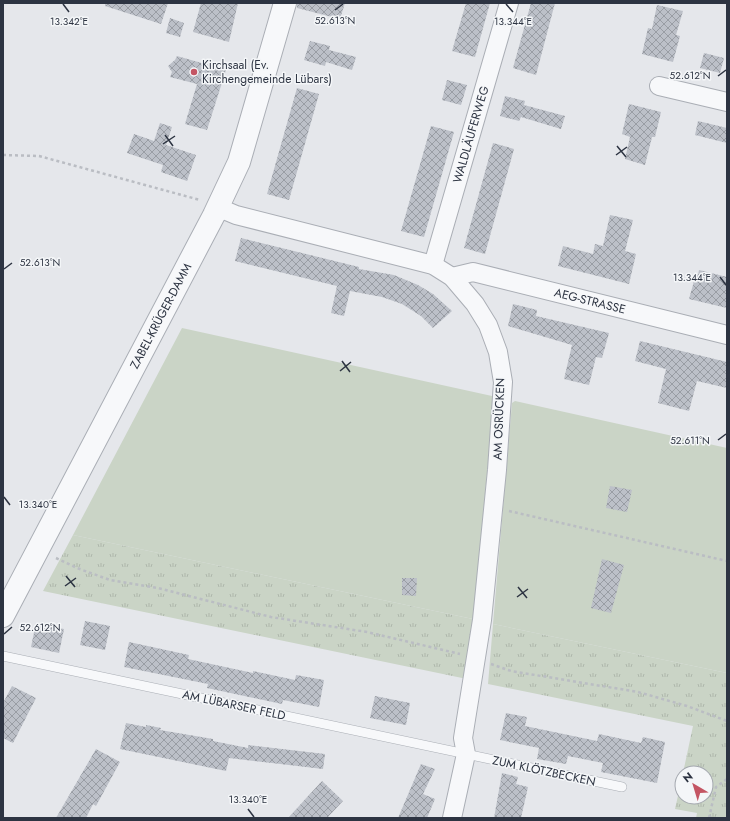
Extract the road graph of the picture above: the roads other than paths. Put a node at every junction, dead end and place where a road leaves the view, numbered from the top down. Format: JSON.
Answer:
{"nodes":[{"id":1,"x":284,"y":3,"type":"edge"},
{"id":2,"x":509,"y":3,"type":"edge"},
{"id":3,"x":659,"y":86,"type":"dead end"},
{"id":4,"x":727,"y":102,"type":"edge"},
{"id":5,"x":217,"y":208,"type":"junction"},
{"id":6,"x":433,"y":265,"type":"junction"},
{"id":7,"x":452,"y":277,"type":"junction"},
{"id":8,"x":727,"y":335,"type":"edge"},
{"id":9,"x":3,"y":616,"type":"edge"},
{"id":10,"x":3,"y":656,"type":"edge"},
{"id":11,"x":466,"y":754,"type":"junction"},
{"id":12,"x":622,"y":787,"type":"dead end"},
{"id":13,"x":452,"y":818,"type":"edge"}],
"edges":[{"from":1,"to":5,"type":"street","name":"ZABEL-KRÜGER-DAMM"},
{"from":2,"to":6,"type":"street","name":"WALDLÄUFERWEG"},
{"from":3,"to":4,"type":"street"},
{"from":5,"to":6,"type":"street","name":"AM OSRÜCKEN"},
{"from":5,"to":9,"type":"street","name":"ZABEL-KRÜGER-DAMM"},
{"from":6,"to":7,"type":"street","name":"AM OSRÜCKEN"},
{"from":7,"to":8,"type":"street","name":"AEG-STRASSE"},
{"from":7,"to":11,"type":"street","name":"AM OSRÜCKEN"},
{"from":10,"to":11,"type":"lane","name":"AM LÜBARSER FELD"},
{"from":11,"to":12,"type":"lane","name":"ZUM KLÖTZBECKEN"},
{"from":11,"to":13,"type":"street","name":"AM OSRÜCKEN"}]}
